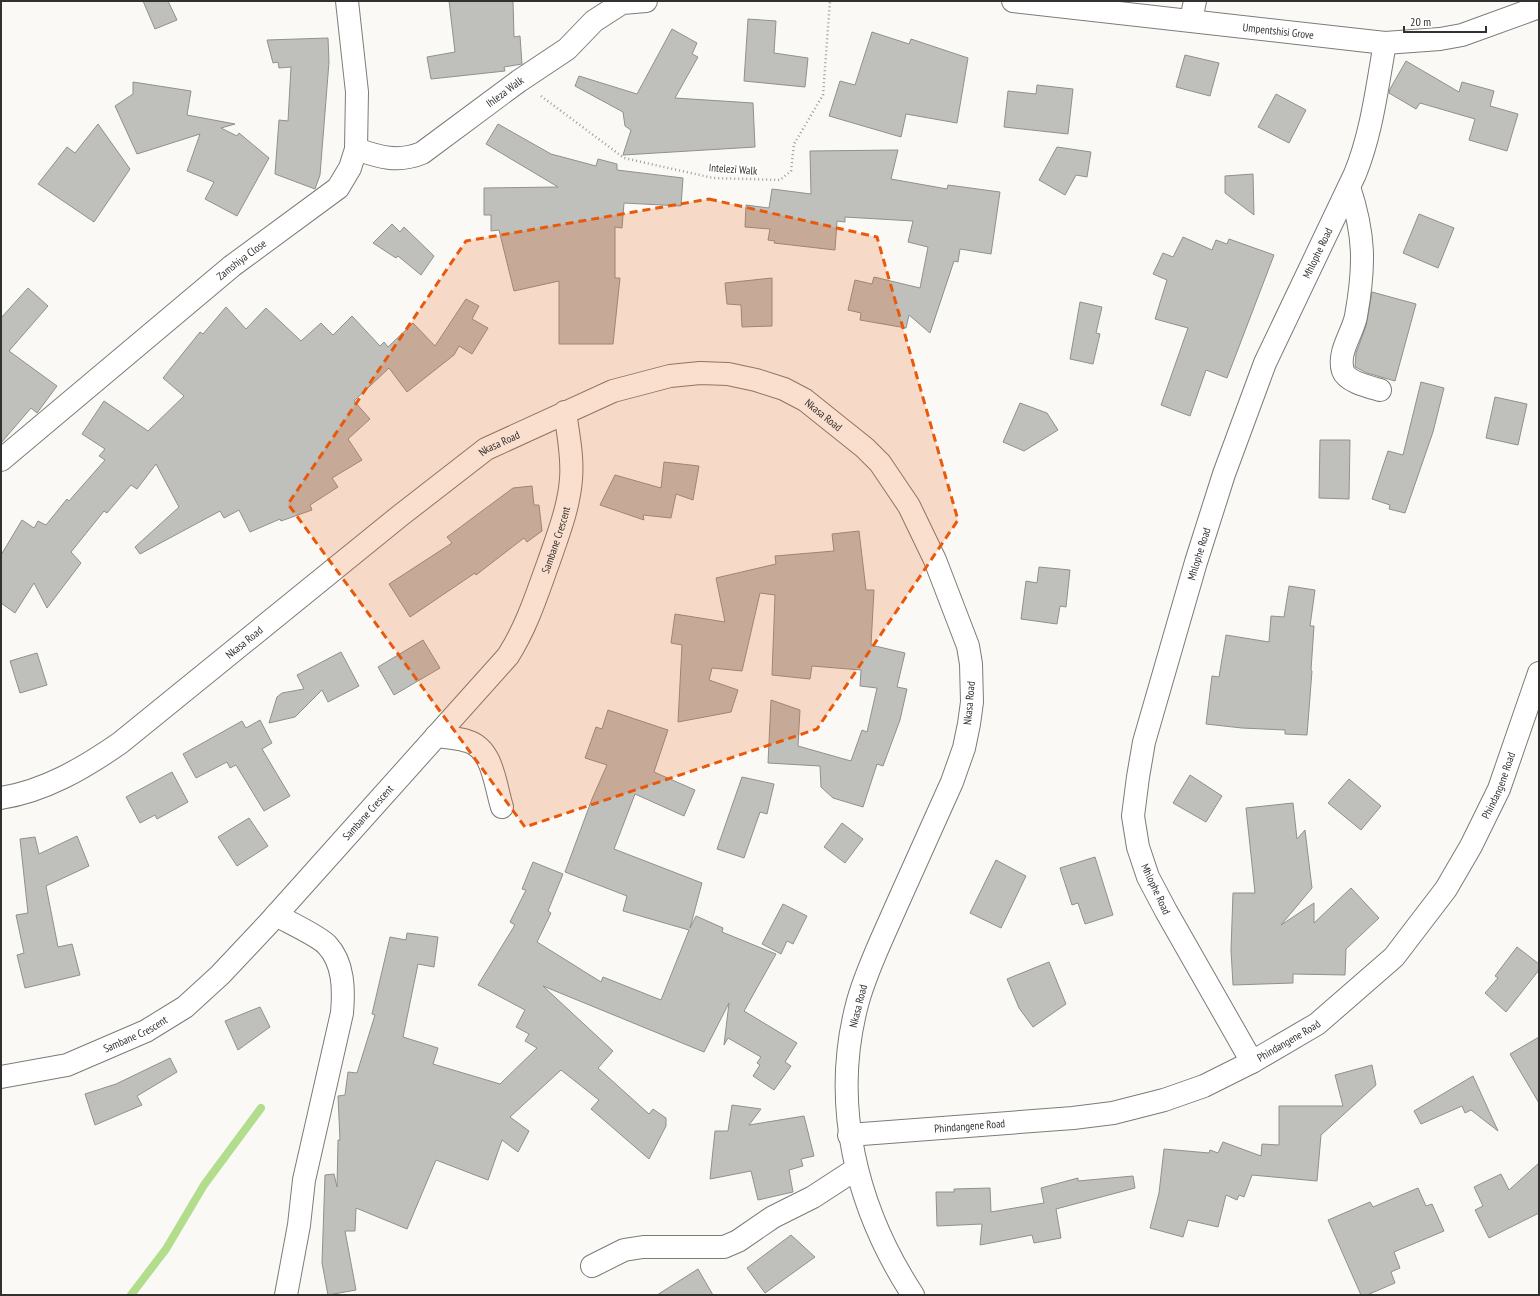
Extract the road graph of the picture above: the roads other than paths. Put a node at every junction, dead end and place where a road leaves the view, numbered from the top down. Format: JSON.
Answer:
{"nodes":[{"id":1,"x":346,"y":1,"type":"edge"},
{"id":2,"x":646,"y":1,"type":"edge"},
{"id":3,"x":1013,"y":1,"type":"edge"},
{"id":4,"x":1539,"y":7,"type":"edge"},
{"id":5,"x":1193,"y":11,"type":"edge"},
{"id":6,"x":1385,"y":43,"type":"junction"},
{"id":7,"x":356,"y":149,"type":"junction"},
{"id":8,"x":1349,"y":187,"type":"junction"},
{"id":9,"x":1380,"y":390,"type":"dead end"},
{"id":10,"x":565,"y":412,"type":"junction"},
{"id":11,"x":1,"y":460,"type":"edge"},
{"id":12,"x":1539,"y":673,"type":"edge"},
{"id":13,"x":436,"y":736,"type":"junction"},
{"id":14,"x":1,"y":798,"type":"edge"},
{"id":15,"x":502,"y":807,"type":"dead end"},
{"id":16,"x":276,"y":915,"type":"junction"},
{"id":17,"x":1252,"y":1062,"type":"junction"},
{"id":18,"x":1,"y":1077,"type":"edge"},
{"id":19,"x":850,"y":1135,"type":"junction"},
{"id":20,"x":856,"y":1169,"type":"junction"},
{"id":21,"x":592,"y":1266,"type":"dead end"},
{"id":22,"x":286,"y":1295,"type":"edge"},
{"id":23,"x":913,"y":1295,"type":"edge"}],
"edges":[{"from":1,"to":7,"type":"street","name":"Zamshiya Close"},
{"from":2,"to":7,"type":"street","name":"Ihleza Walk"},
{"from":3,"to":5,"type":"street","name":"Umpentshisi Grove"},
{"from":4,"to":6,"type":"street","name":"Umpentshisi Grove"},
{"from":5,"to":6,"type":"street","name":"Umpentshisi Grove"},
{"from":6,"to":8,"type":"street","name":"Mhlophe Road"},
{"from":7,"to":11,"type":"street","name":"Zamshiya Close"},
{"from":8,"to":9,"type":"street"},
{"from":8,"to":17,"type":"street","name":"Mhlophe Road"},
{"from":10,"to":13,"type":"street","name":"Sambane Crescent"},
{"from":10,"to":14,"type":"street","name":"Nkasa Road"},
{"from":10,"to":19,"type":"street","name":"Nkasa Road"},
{"from":12,"to":17,"type":"street","name":"Phindangene Road"},
{"from":13,"to":15,"type":"street"},
{"from":13,"to":16,"type":"street","name":"Sambane Crescent"},
{"from":16,"to":18,"type":"street","name":"Sambane Crescent"},
{"from":16,"to":22,"type":"street"},
{"from":17,"to":19,"type":"street","name":"Phindangene Road"},
{"from":19,"to":20,"type":"street","name":"Nkasa Road"},
{"from":20,"to":21,"type":"street"},
{"from":20,"to":23,"type":"street","name":"Nkasa Road"}]}
